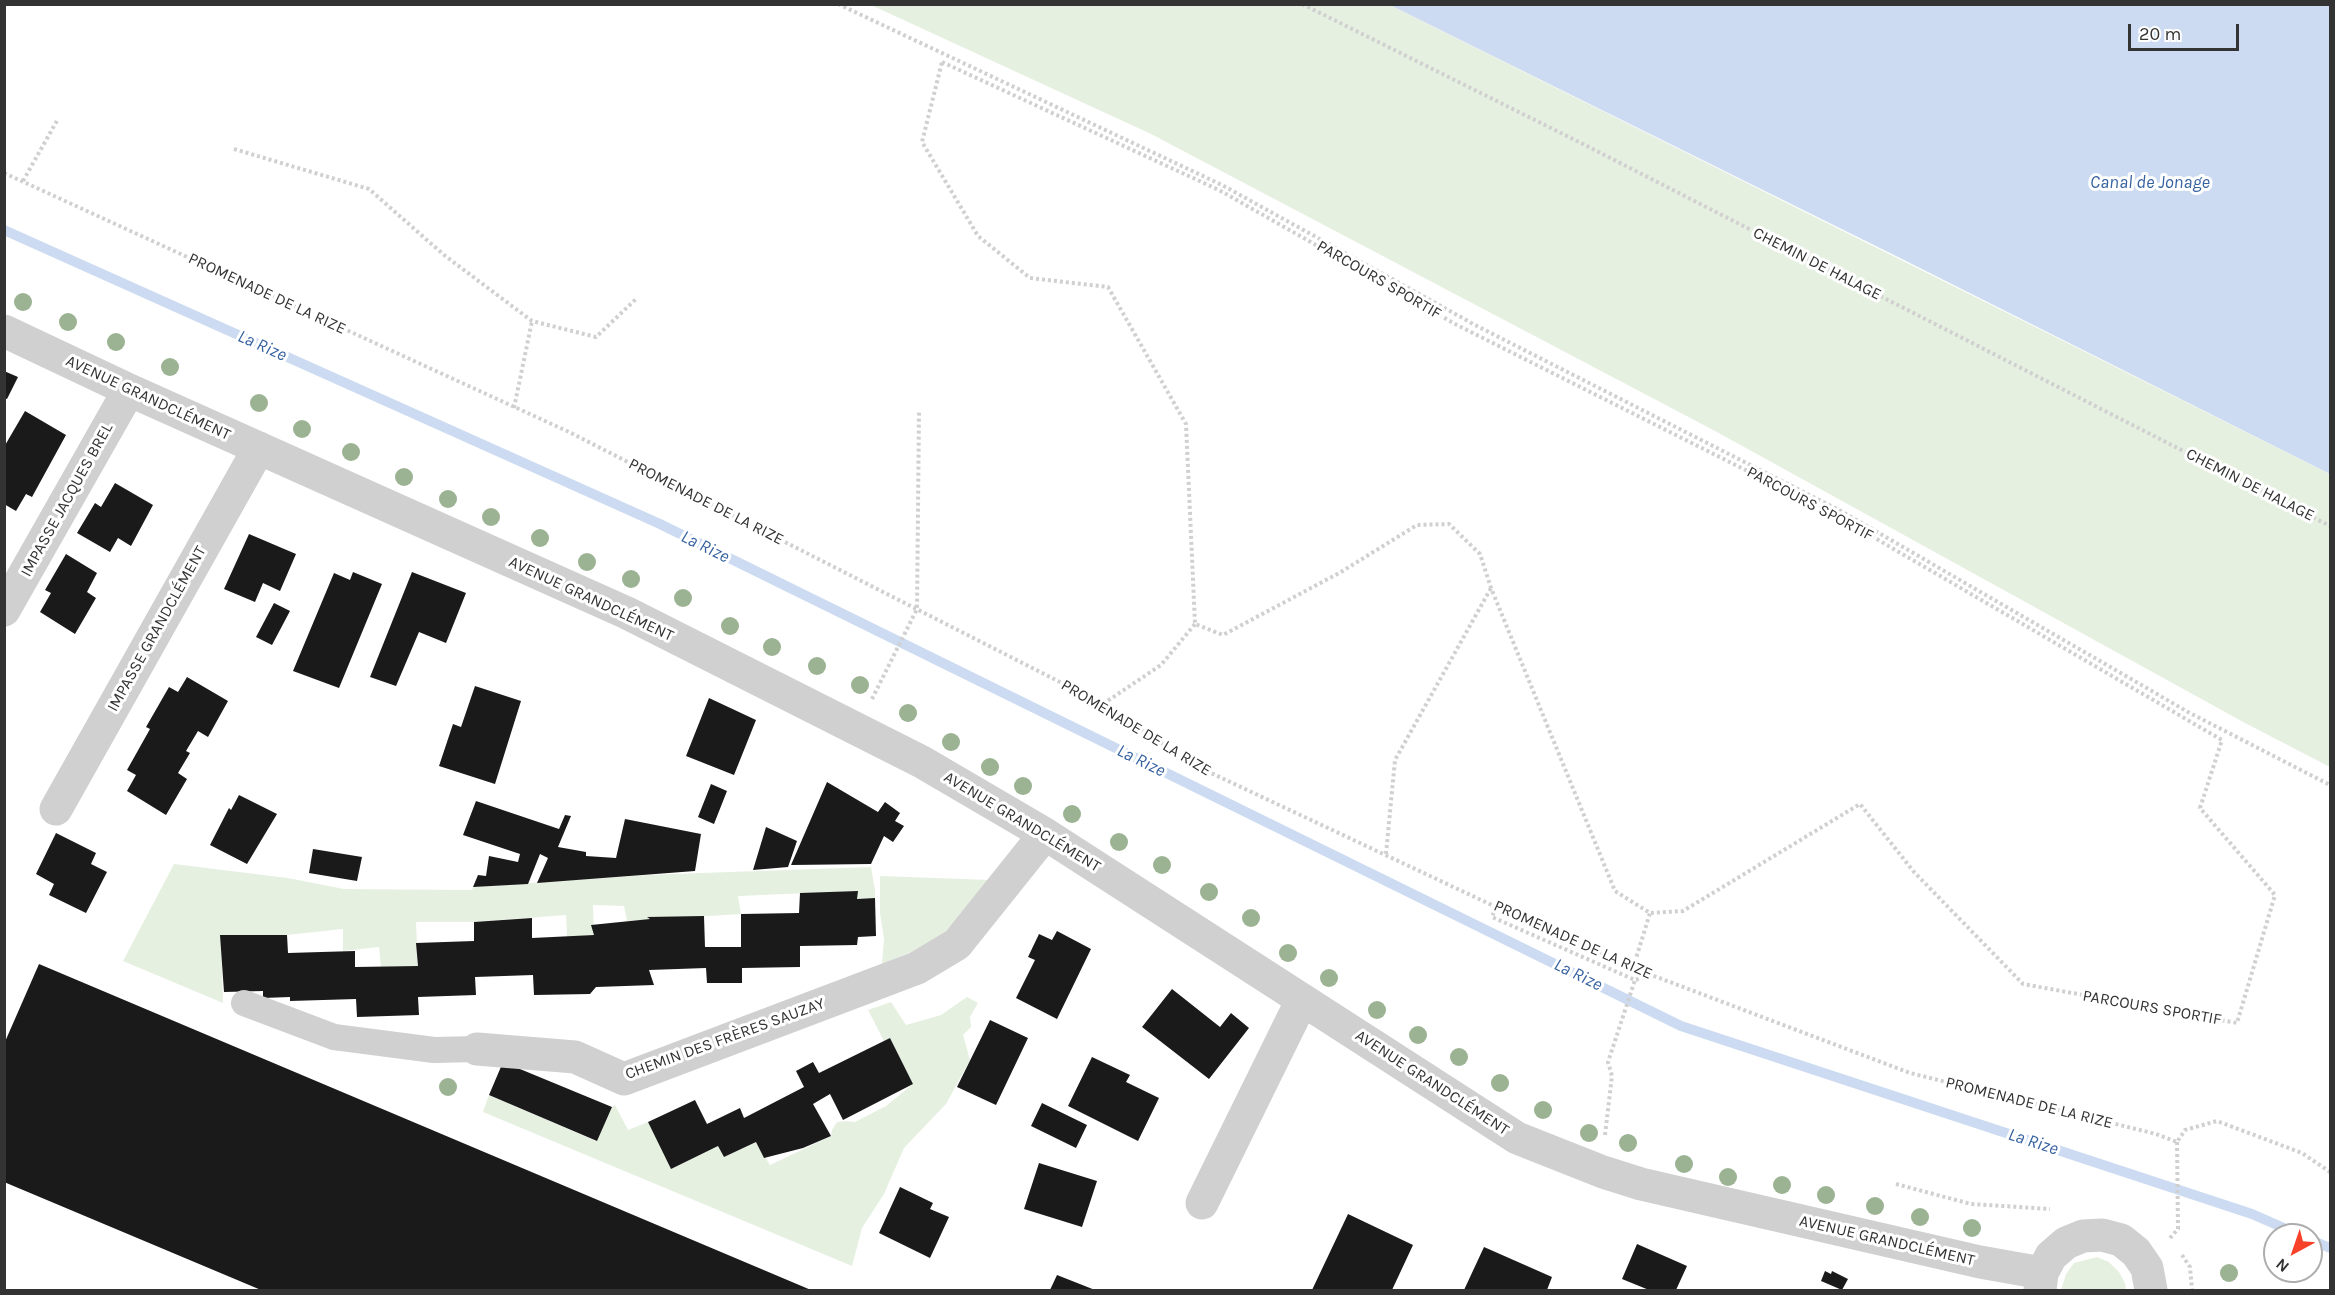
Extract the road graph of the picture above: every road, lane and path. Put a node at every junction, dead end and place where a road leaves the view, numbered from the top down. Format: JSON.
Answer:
{"nodes":[{"id":1,"x":838,"y":4,"type":"edge"},
{"id":2,"x":1302,"y":4,"type":"edge"},
{"id":3,"x":58,"y":119,"type":"dead end"},
{"id":4,"x":234,"y":150,"type":"dead end"},
{"id":5,"x":4,"y":173,"type":"edge"},
{"id":6,"x":22,"y":181,"type":"junction"},
{"id":7,"x":636,"y":299,"type":"dead end"},
{"id":8,"x":532,"y":321,"type":"junction"},
{"id":9,"x":4,"y":331,"type":"edge"},
{"id":10,"x":129,"y":390,"type":"junction"},
{"id":11,"x":514,"y":408,"type":"junction"},
{"id":12,"x":919,"y":410,"type":"dead end"},
{"id":13,"x":259,"y":448,"type":"junction"},
{"id":14,"x":2331,"y":526,"type":"edge"},
{"id":15,"x":1491,"y":588,"type":"junction"},
{"id":16,"x":917,"y":609,"type":"junction"},
{"id":17,"x":4,"y":610,"type":"edge"},
{"id":18,"x":1195,"y":624,"type":"junction"},
{"id":19,"x":872,"y":700,"type":"dead end"},
{"id":20,"x":1103,"y":704,"type":"junction"},
{"id":21,"x":2331,"y":785,"type":"edge"},
{"id":22,"x":56,"y":809,"type":"dead end"},
{"id":23,"x":1045,"y":834,"type":"junction"},
{"id":24,"x":1386,"y":854,"type":"junction"},
{"id":25,"x":1496,"y":907,"type":"junction"},
{"id":26,"x":1650,"y":913,"type":"junction"},
{"id":27,"x":1633,"y":968,"type":"junction"},
{"id":28,"x":1652,"y":975,"type":"junction"},
{"id":29,"x":1635,"y":980,"type":"junction"},
{"id":30,"x":1302,"y":1000,"type":"junction"},
{"id":31,"x":244,"y":1003,"type":"dead end"},
{"id":32,"x":477,"y":1049,"type":"joint"},
{"id":33,"x":1606,"y":1139,"type":"dead end"},
{"id":34,"x":2177,"y":1142,"type":"junction"},
{"id":35,"x":2331,"y":1172,"type":"edge"},
{"id":36,"x":1202,"y":1203,"type":"dead end"},
{"id":37,"x":2178,"y":1229,"type":"dead end"},
{"id":38,"x":2041,"y":1282,"type":"edge"},
{"id":39,"x":2151,"y":1290,"type":"edge"}],
"edges":[{"from":1,"to":21,"type":"path"},
{"from":2,"to":14,"type":"path","name":"CHEMIN DE HALAGE"},
{"from":3,"to":6,"type":"path"},
{"from":4,"to":8,"type":"path"},
{"from":5,"to":6,"type":"path","name":"PROMENADE DE LA RIZE"},
{"from":6,"to":11,"type":"path","name":"PROMENADE DE LA RIZE"},
{"from":7,"to":8,"type":"path"},
{"from":8,"to":11,"type":"path"},
{"from":9,"to":10,"type":"street","name":"AVENUE GRANDCLÉMENT"},
{"from":10,"to":13,"type":"street","name":"AVENUE GRANDCLÉMENT"},
{"from":10,"to":17,"type":"street","name":"IMPASSE JACQUES BREL"},
{"from":11,"to":16,"type":"path","name":"PROMENADE DE LA RIZE"},
{"from":12,"to":16,"type":"path"},
{"from":13,"to":22,"type":"street","name":"IMPASSE GRANDCLÉMENT"},
{"from":13,"to":23,"type":"street","name":"AVENUE GRANDCLÉMENT"},
{"from":15,"to":18,"type":"path"},
{"from":15,"to":24,"type":"path"},
{"from":15,"to":26,"type":"path"},
{"from":16,"to":19,"type":"path"},
{"from":16,"to":20,"type":"path","name":"PROMENADE DE LA RIZE"},
{"from":18,"to":20,"type":"path"},
{"from":18,"to":26,"type":"path","name":"PARCOURS SPORTIF"},
{"from":20,"to":24,"type":"path","name":"PROMENADE DE LA RIZE"},
{"from":23,"to":30,"type":"street","name":"AVENUE GRANDCLÉMENT"},
{"from":23,"to":32,"type":"street","name":"CHEMIN DES FRÈRES SAUZAY"},
{"from":24,"to":25,"type":"path","name":"PROMENADE DE LA RIZE"},
{"from":25,"to":27,"type":"path","name":"PROMENADE DE LA RIZE"},
{"from":25,"to":29,"type":"path"},
{"from":26,"to":27,"type":"path"},
{"from":27,"to":28,"type":"path","name":"PROMENADE DE LA RIZE"},
{"from":28,"to":29,"type":"path"},
{"from":28,"to":34,"type":"path","name":"PROMENADE DE LA RIZE"},
{"from":29,"to":33,"type":"path"},
{"from":30,"to":36,"type":"street"},
{"from":30,"to":38,"type":"street","name":"AVENUE GRANDCLÉMENT"},
{"from":31,"to":32,"type":"street","name":"CHEMIN DES FRÈRES SAUZAY"},
{"from":34,"to":35,"type":"path"},
{"from":34,"to":37,"type":"path"},
{"from":38,"to":39,"type":"street"}]}
